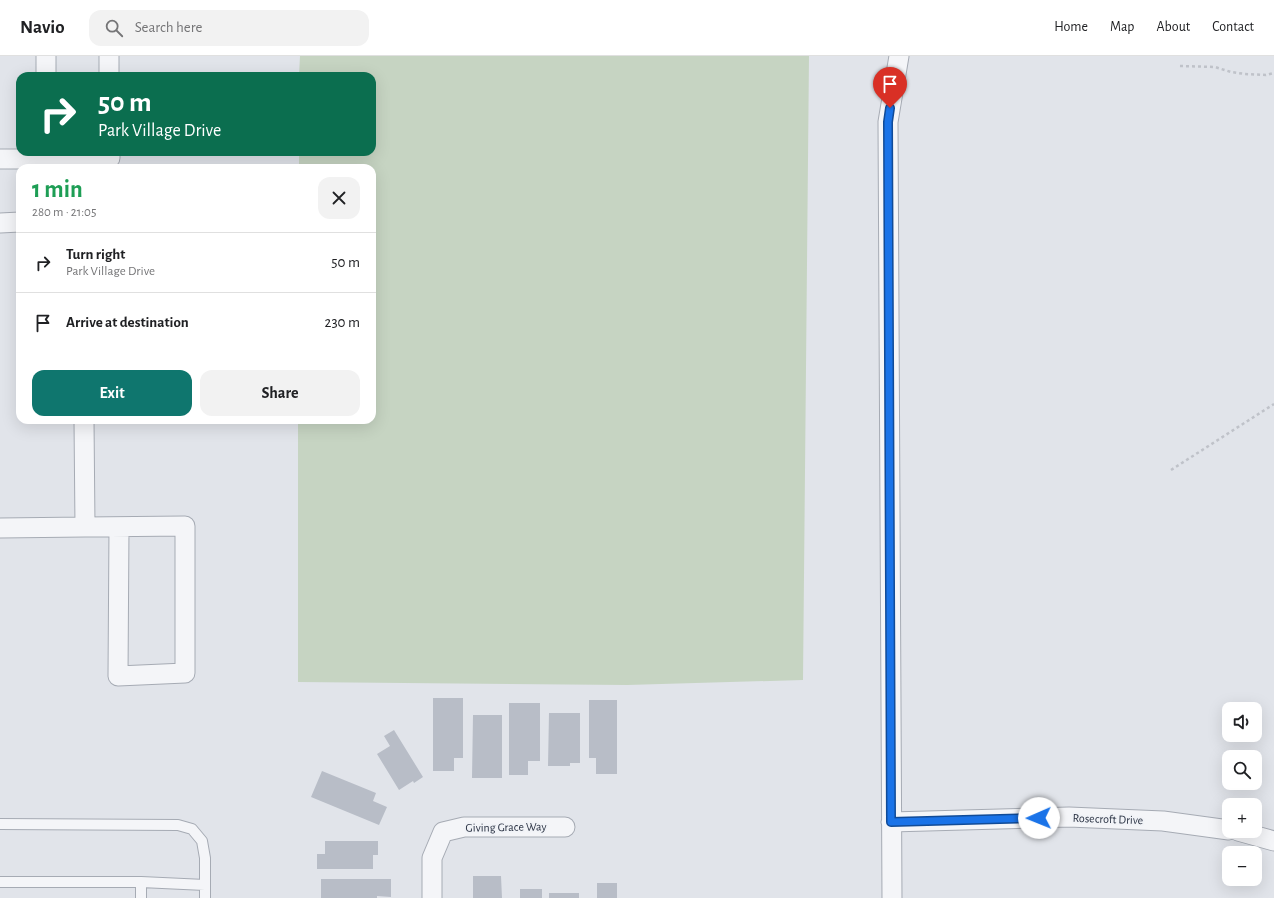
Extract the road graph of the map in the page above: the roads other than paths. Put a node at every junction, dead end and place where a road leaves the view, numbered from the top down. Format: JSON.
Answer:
{"nodes":[{"id":1,"x":46,"y":56,"type":"edge"},
{"id":2,"x":109,"y":56,"type":"edge"},
{"id":3,"x":899,"y":56,"type":"edge"},
{"id":4,"x":46,"y":72,"type":"edge"},
{"id":5,"x":109,"y":72,"type":"edge"},
{"id":6,"x":34,"y":156,"type":"edge"},
{"id":7,"x":50,"y":156,"type":"edge"},
{"id":8,"x":110,"y":156,"type":"edge"},
{"id":9,"x":0,"y":159,"type":"edge"},
{"id":10,"x":80,"y":163,"type":"edge"},
{"id":11,"x":0,"y":222,"type":"edge"},
{"id":12,"x":16,"y":222,"type":"edge"},
{"id":13,"x":84,"y":424,"type":"edge"},
{"id":14,"x":85,"y":527,"type":"junction"},
{"id":15,"x":119,"y":527,"type":"junction"},
{"id":16,"x":0,"y":528,"type":"edge"},
{"id":17,"x":891,"y":822,"type":"junction"},
{"id":18,"x":0,"y":824,"type":"edge"},
{"id":19,"x":565,"y":827,"type":"dead end"},
{"id":20,"x":1222,"y":829,"type":"edge"},
{"id":21,"x":1262,"y":838,"type":"edge"},
{"id":22,"x":1274,"y":841,"type":"edge"},
{"id":23,"x":0,"y":882,"type":"edge"},
{"id":24,"x":141,"y":882,"type":"junction"},
{"id":25,"x":205,"y":885,"type":"junction"},
{"id":26,"x":141,"y":898,"type":"edge"},
{"id":27,"x":205,"y":898,"type":"edge"},
{"id":28,"x":432,"y":898,"type":"edge"},
{"id":29,"x":892,"y":898,"type":"edge"}],
"edges":[{"from":1,"to":4,"type":"street"},
{"from":2,"to":5,"type":"street"},
{"from":3,"to":17,"type":"street"},
{"from":6,"to":9,"type":"street"},
{"from":7,"to":10,"type":"street"},
{"from":8,"to":10,"type":"street"},
{"from":11,"to":12,"type":"street"},
{"from":13,"to":14,"type":"street"},
{"from":14,"to":15,"type":"street"},
{"from":14,"to":16,"type":"street"},
{"from":15,"to":15,"type":"street"},
{"from":17,"to":20,"type":"street","name":"Rosecroft Drive"},
{"from":17,"to":29,"type":"street"},
{"from":18,"to":25,"type":"lane"},
{"from":19,"to":28,"type":"street","name":"Giving Grace Way"},
{"from":21,"to":22,"type":"street"},
{"from":23,"to":24,"type":"lane"},
{"from":24,"to":25,"type":"lane"},
{"from":24,"to":26,"type":"lane"},
{"from":25,"to":27,"type":"lane"}]}
